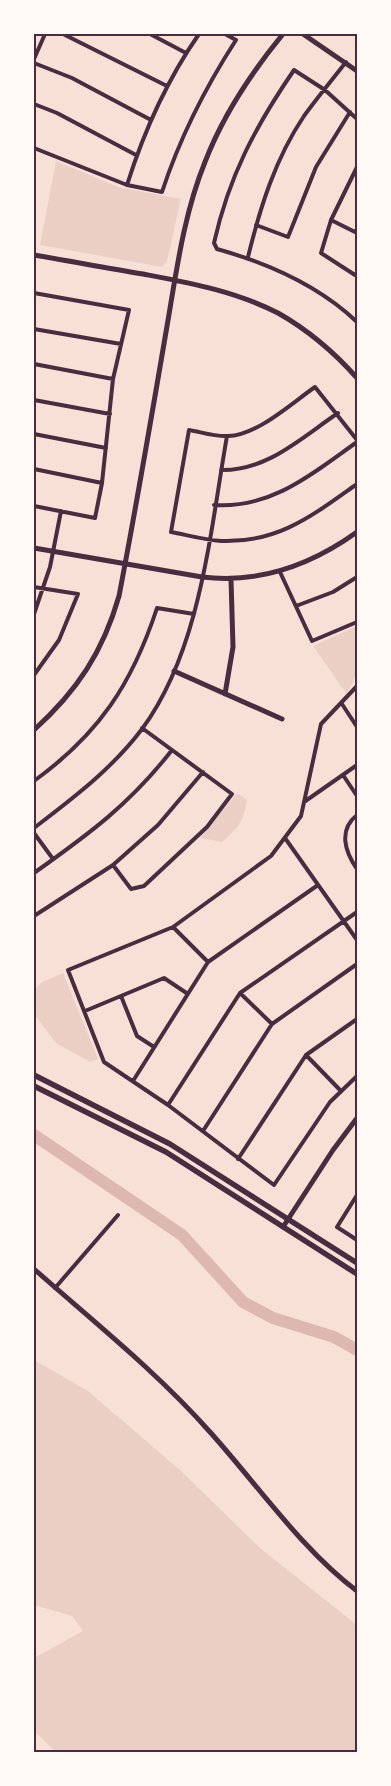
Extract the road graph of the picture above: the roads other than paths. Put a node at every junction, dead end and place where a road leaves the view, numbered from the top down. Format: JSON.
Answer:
{"nodes":[{"id":1,"x":45,"y":34,"type":"edge"},
{"id":2,"x":63,"y":34,"type":"edge"},
{"id":3,"x":150,"y":34,"type":"edge"},
{"id":4,"x":199,"y":34,"type":"edge"},
{"id":5,"x":225,"y":34,"type":"edge"},
{"id":6,"x":283,"y":34,"type":"edge"},
{"id":7,"x":303,"y":34,"type":"edge"},
{"id":8,"x":186,"y":53,"type":"junction"},
{"id":9,"x":34,"y":59,"type":"edge"},
{"id":10,"x":346,"y":62,"type":"junction"},
{"id":11,"x":34,"y":63,"type":"edge"},
{"id":12,"x":357,"y":71,"type":"edge"},
{"id":13,"x":167,"y":86,"type":"junction"},
{"id":14,"x":325,"y":90,"type":"junction"},
{"id":15,"x":34,"y":104,"type":"edge"},
{"id":16,"x":350,"y":112,"type":"junction"},
{"id":17,"x":357,"y":119,"type":"edge"},
{"id":18,"x":150,"y":120,"type":"junction"},
{"id":19,"x":34,"y":148,"type":"edge"},
{"id":20,"x":136,"y":155,"type":"junction"},
{"id":21,"x":357,"y":168,"type":"edge"},
{"id":22,"x":127,"y":185,"type":"junction"},
{"id":23,"x":331,"y":220,"type":"junction"},
{"id":24,"x":256,"y":225,"type":"junction"},
{"id":25,"x":357,"y":230,"type":"edge"},
{"id":26,"x":34,"y":255,"type":"edge"},
{"id":27,"x":248,"y":257,"type":"junction"},
{"id":28,"x":357,"y":273,"type":"edge"},
{"id":29,"x":175,"y":280,"type":"junction"},
{"id":30,"x":34,"y":293,"type":"edge"},
{"id":31,"x":357,"y":315,"type":"edge"},
{"id":32,"x":353,"y":318,"type":"junction"},
{"id":33,"x":357,"y":322,"type":"edge"},
{"id":34,"x":34,"y":329,"type":"edge"},
{"id":35,"x":121,"y":344,"type":"junction"},
{"id":36,"x":34,"y":364,"type":"edge"},
{"id":37,"x":357,"y":378,"type":"edge"},
{"id":38,"x":113,"y":379,"type":"junction"},
{"id":39,"x":34,"y":400,"type":"edge"},
{"id":40,"x":338,"y":413,"type":"junction"},
{"id":41,"x":110,"y":414,"type":"junction"},
{"id":42,"x":34,"y":434,"type":"edge"},
{"id":43,"x":227,"y":436,"type":"junction"},
{"id":44,"x":357,"y":441,"type":"edge"},
{"id":45,"x":106,"y":448,"type":"junction"},
{"id":46,"x":34,"y":469,"type":"edge"},
{"id":47,"x":221,"y":470,"type":"junction"},
{"id":48,"x":102,"y":483,"type":"junction"},
{"id":49,"x":357,"y":484,"type":"edge"},
{"id":50,"x":214,"y":505,"type":"junction"},
{"id":51,"x":34,"y":506,"type":"edge"},
{"id":52,"x":61,"y":511,"type":"junction"},
{"id":53,"x":357,"y":532,"type":"edge"},
{"id":54,"x":208,"y":539,"type":"junction"},
{"id":55,"x":34,"y":548,"type":"edge"},
{"id":56,"x":54,"y":552,"type":"junction"},
{"id":57,"x":125,"y":564,"type":"junction"},
{"id":58,"x":280,"y":572,"type":"junction"},
{"id":59,"x":202,"y":577,"type":"junction"},
{"id":60,"x":357,"y":577,"type":"edge"},
{"id":61,"x":231,"y":579,"type":"junction"},
{"id":62,"x":34,"y":587,"type":"edge"},
{"id":63,"x":44,"y":588,"type":"junction"},
{"id":64,"x":296,"y":606,"type":"junction"},
{"id":65,"x":34,"y":614,"type":"edge"},
{"id":66,"x":194,"y":614,"type":"junction"},
{"id":67,"x":357,"y":622,"type":"edge"},
{"id":68,"x":174,"y":671,"type":"junction"},
{"id":69,"x":34,"y":675,"type":"edge"},
{"id":70,"x":357,"y":686,"type":"edge"},
{"id":71,"x":225,"y":694,"type":"junction"},
{"id":72,"x":342,"y":704,"type":"junction"},
{"id":73,"x":282,"y":718,"type":"dead end"},
{"id":74,"x":357,"y":727,"type":"edge"},
{"id":75,"x":142,"y":728,"type":"junction"},
{"id":76,"x":34,"y":730,"type":"edge"},
{"id":77,"x":172,"y":750,"type":"junction"},
{"id":78,"x":357,"y":765,"type":"edge"},
{"id":79,"x":203,"y":772,"type":"junction"},
{"id":80,"x":343,"y":775,"type":"junction"},
{"id":81,"x":34,"y":781,"type":"edge"},
{"id":82,"x":357,"y":796,"type":"edge"},
{"id":83,"x":304,"y":802,"type":"junction"},
{"id":84,"x":357,"y":816,"type":"edge"},
{"id":85,"x":34,"y":828,"type":"edge"},
{"id":86,"x":34,"y":833,"type":"edge"},
{"id":87,"x":286,"y":838,"type":"junction"},
{"id":88,"x":53,"y":859,"type":"junction"},
{"id":89,"x":113,"y":864,"type":"junction"},
{"id":90,"x":357,"y":868,"type":"edge"},
{"id":91,"x":34,"y":873,"type":"edge"},
{"id":92,"x":318,"y":885,"type":"junction"},
{"id":93,"x":357,"y":912,"type":"edge"},
{"id":94,"x":34,"y":916,"type":"edge"},
{"id":95,"x":344,"y":921,"type":"junction"},
{"id":96,"x":173,"y":926,"type":"junction"},
{"id":97,"x":357,"y":940,"type":"edge"},
{"id":98,"x":208,"y":962,"type":"junction"},
{"id":99,"x":357,"y":964,"type":"edge"},
{"id":100,"x":240,"y":993,"type":"junction"},
{"id":101,"x":188,"y":994,"type":"junction"},
{"id":102,"x":121,"y":996,"type":"junction"},
{"id":103,"x":85,"y":1011,"type":"junction"},
{"id":104,"x":357,"y":1018,"type":"edge"},
{"id":105,"x":272,"y":1024,"type":"junction"},
{"id":106,"x":154,"y":1047,"type":"junction"},
{"id":107,"x":306,"y":1055,"type":"junction"},
{"id":108,"x":34,"y":1075,"type":"edge"},
{"id":109,"x":357,"y":1076,"type":"edge"},
{"id":110,"x":133,"y":1081,"type":"junction"},
{"id":111,"x":34,"y":1086,"type":"edge"},
{"id":112,"x":340,"y":1090,"type":"junction"},
{"id":113,"x":168,"y":1105,"type":"junction"},
{"id":114,"x":357,"y":1118,"type":"edge"},
{"id":115,"x":203,"y":1131,"type":"junction"},
{"id":116,"x":238,"y":1159,"type":"junction"},
{"id":117,"x":357,"y":1195,"type":"edge"},
{"id":118,"x":118,"y":1215,"type":"dead end"},
{"id":119,"x":288,"y":1219,"type":"junction"},
{"id":120,"x":283,"y":1227,"type":"junction"},
{"id":121,"x":357,"y":1240,"type":"edge"},
{"id":122,"x":357,"y":1263,"type":"edge"},
{"id":123,"x":34,"y":1270,"type":"edge"},
{"id":124,"x":357,"y":1274,"type":"edge"},
{"id":125,"x":54,"y":1288,"type":"junction"},
{"id":126,"x":357,"y":1591,"type":"edge"}],
"edges":[{"from":1,"to":9,"type":"street"},
{"from":2,"to":13,"type":"street"},
{"from":3,"to":8,"type":"street"},
{"from":4,"to":8,"type":"street"},
{"from":5,"to":22,"type":"street"},
{"from":6,"to":29,"type":"street"},
{"from":7,"to":10,"type":"street"},
{"from":8,"to":13,"type":"street"},
{"from":10,"to":12,"type":"street"},
{"from":10,"to":14,"type":"street"},
{"from":11,"to":18,"type":"street"},
{"from":13,"to":18,"type":"street"},
{"from":14,"to":16,"type":"street"},
{"from":14,"to":24,"type":"street"},
{"from":14,"to":27,"type":"street"},
{"from":15,"to":20,"type":"street"},
{"from":16,"to":17,"type":"street"},
{"from":16,"to":24,"type":"street"},
{"from":18,"to":20,"type":"street"},
{"from":19,"to":22,"type":"street"},
{"from":20,"to":22,"type":"street"},
{"from":21,"to":23,"type":"street"},
{"from":23,"to":25,"type":"street"},
{"from":23,"to":28,"type":"street"},
{"from":24,"to":27,"type":"street"},
{"from":26,"to":29,"type":"street"},
{"from":27,"to":32,"type":"street"},
{"from":29,"to":37,"type":"street"},
{"from":29,"to":57,"type":"street"},
{"from":30,"to":35,"type":"street"},
{"from":31,"to":32,"type":"street"},
{"from":32,"to":33,"type":"street"},
{"from":34,"to":35,"type":"street"},
{"from":35,"to":38,"type":"street"},
{"from":36,"to":38,"type":"street"},
{"from":38,"to":41,"type":"street"},
{"from":39,"to":41,"type":"street"},
{"from":40,"to":43,"type":"street"},
{"from":40,"to":44,"type":"street"},
{"from":40,"to":47,"type":"street"},
{"from":41,"to":45,"type":"street"},
{"from":42,"to":45,"type":"street"},
{"from":43,"to":47,"type":"street"},
{"from":43,"to":54,"type":"street"},
{"from":44,"to":50,"type":"street"},
{"from":45,"to":48,"type":"street"},
{"from":46,"to":48,"type":"street"},
{"from":47,"to":50,"type":"street"},
{"from":48,"to":52,"type":"street"},
{"from":49,"to":54,"type":"street"},
{"from":50,"to":54,"type":"street"},
{"from":51,"to":52,"type":"street"},
{"from":52,"to":56,"type":"street"},
{"from":53,"to":58,"type":"street"},
{"from":54,"to":59,"type":"street"},
{"from":55,"to":56,"type":"street"},
{"from":56,"to":57,"type":"street"},
{"from":56,"to":63,"type":"street"},
{"from":57,"to":59,"type":"street"},
{"from":57,"to":76,"type":"street"},
{"from":58,"to":61,"type":"street"},
{"from":58,"to":64,"type":"street"},
{"from":59,"to":61,"type":"street"},
{"from":59,"to":66,"type":"street"},
{"from":60,"to":64,"type":"street"},
{"from":61,"to":71,"type":"street"},
{"from":62,"to":63,"type":"street"},
{"from":63,"to":65,"type":"street"},
{"from":63,"to":69,"type":"street"},
{"from":64,"to":67,"type":"street"},
{"from":66,"to":68,"type":"street"},
{"from":66,"to":81,"type":"street"},
{"from":68,"to":71,"type":"street"},
{"from":68,"to":75,"type":"street"},
{"from":70,"to":72,"type":"street"},
{"from":71,"to":73,"type":"street"},
{"from":72,"to":74,"type":"street"},
{"from":72,"to":83,"type":"street"},
{"from":75,"to":77,"type":"street"},
{"from":75,"to":85,"type":"street"},
{"from":77,"to":79,"type":"street"},
{"from":77,"to":88,"type":"street"},
{"from":78,"to":80,"type":"street"},
{"from":79,"to":89,"type":"street"},
{"from":79,"to":89,"type":"street"},
{"from":80,"to":82,"type":"street"},
{"from":80,"to":83,"type":"street"},
{"from":83,"to":87,"type":"street"},
{"from":84,"to":90,"type":"street"},
{"from":86,"to":88,"type":"street"},
{"from":87,"to":92,"type":"street"},
{"from":87,"to":96,"type":"street"},
{"from":88,"to":91,"type":"street"},
{"from":89,"to":94,"type":"street"},
{"from":92,"to":95,"type":"street"},
{"from":92,"to":98,"type":"street"},
{"from":93,"to":95,"type":"street"},
{"from":95,"to":97,"type":"street"},
{"from":95,"to":100,"type":"street"},
{"from":96,"to":98,"type":"street"},
{"from":96,"to":103,"type":"street"},
{"from":98,"to":101,"type":"street"},
{"from":99,"to":105,"type":"street"},
{"from":100,"to":105,"type":"street"},
{"from":100,"to":113,"type":"street"},
{"from":101,"to":102,"type":"street"},
{"from":101,"to":106,"type":"street"},
{"from":102,"to":103,"type":"street"},
{"from":102,"to":106,"type":"street"},
{"from":103,"to":110,"type":"street"},
{"from":104,"to":107,"type":"street"},
{"from":105,"to":115,"type":"street"},
{"from":106,"to":110,"type":"street"},
{"from":107,"to":112,"type":"street"},
{"from":107,"to":116,"type":"street"},
{"from":108,"to":119,"type":"main road"},
{"from":109,"to":112,"type":"street"},
{"from":110,"to":113,"type":"street"},
{"from":111,"to":120,"type":"main road"},
{"from":112,"to":116,"type":"street"},
{"from":113,"to":115,"type":"street"},
{"from":114,"to":119,"type":"street"},
{"from":115,"to":116,"type":"street"},
{"from":117,"to":121,"type":"street"},
{"from":118,"to":125,"type":"street"},
{"from":119,"to":120,"type":"street"},
{"from":119,"to":122,"type":"main road"},
{"from":120,"to":124,"type":"main road"},
{"from":123,"to":125,"type":"street"},
{"from":125,"to":126,"type":"street"}]}
